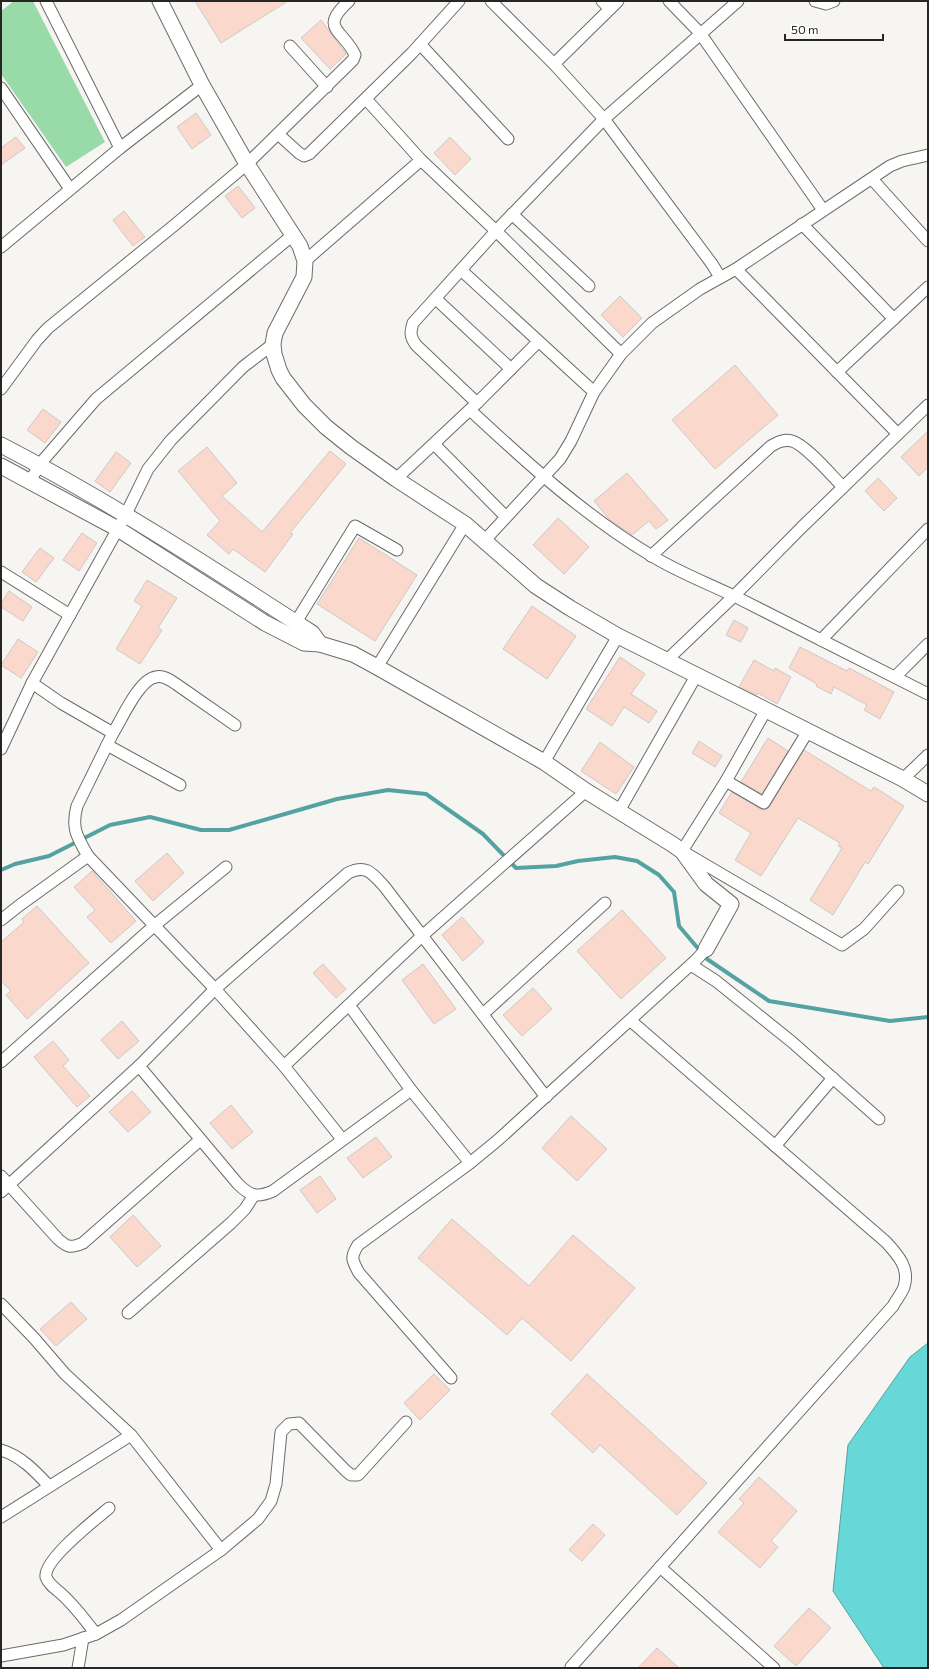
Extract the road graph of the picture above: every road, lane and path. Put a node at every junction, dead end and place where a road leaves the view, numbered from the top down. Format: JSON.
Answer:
{"nodes":[{"id":1,"x":46,"y":1,"type":"edge"},
{"id":2,"x":160,"y":1,"type":"edge"},
{"id":3,"x":349,"y":1,"type":"edge"},
{"id":4,"x":459,"y":1,"type":"edge"},
{"id":5,"x":491,"y":1,"type":"edge"},
{"id":6,"x":618,"y":1,"type":"edge"},
{"id":7,"x":669,"y":1,"type":"edge"},
{"id":8,"x":738,"y":1,"type":"edge"},
{"id":9,"x":815,"y":1,"type":"edge"},
{"id":10,"x":834,"y":1,"type":"edge"},
{"id":11,"x":606,"y":5,"type":"edge"},
{"id":12,"x":700,"y":33,"type":"junction"},
{"id":13,"x":420,"y":44,"type":"junction"},
{"id":14,"x":290,"y":46,"type":"dead end"},
{"id":15,"x":554,"y":64,"type":"junction"},
{"id":16,"x":202,"y":84,"type":"junction"},
{"id":17,"x":327,"y":86,"type":"junction"},
{"id":18,"x":1,"y":88,"type":"edge"},
{"id":19,"x":366,"y":98,"type":"junction"},
{"id":20,"x":604,"y":119,"type":"junction"},
{"id":21,"x":278,"y":134,"type":"junction"},
{"id":22,"x":508,"y":139,"type":"dead end"},
{"id":23,"x":120,"y":148,"type":"junction"},
{"id":24,"x":928,"y":155,"type":"edge"},
{"id":25,"x":421,"y":160,"type":"junction"},
{"id":26,"x":247,"y":164,"type":"junction"},
{"id":27,"x":872,"y":179,"type":"junction"},
{"id":28,"x":70,"y":189,"type":"junction"},
{"id":29,"x":823,"y":210,"type":"junction"},
{"id":30,"x":512,"y":214,"type":"junction"},
{"id":31,"x":802,"y":224,"type":"junction"},
{"id":32,"x":496,"y":231,"type":"junction"},
{"id":33,"x":294,"y":234,"type":"junction"},
{"id":34,"x":928,"y":241,"type":"edge"},
{"id":35,"x":1,"y":245,"type":"edge"},
{"id":36,"x":305,"y":261,"type":"junction"},
{"id":37,"x":736,"y":269,"type":"junction"},
{"id":38,"x":461,"y":270,"type":"junction"},
{"id":39,"x":720,"y":277,"type":"junction"},
{"id":40,"x":589,"y":286,"type":"dead end"},
{"id":41,"x":928,"y":287,"type":"edge"},
{"id":42,"x":436,"y":298,"type":"junction"},
{"id":43,"x":894,"y":319,"type":"junction"},
{"id":44,"x":538,"y":342,"type":"junction"},
{"id":45,"x":273,"y":344,"type":"junction"},
{"id":46,"x":621,"y":354,"type":"junction"},
{"id":47,"x":511,"y":369,"type":"junction"},
{"id":48,"x":837,"y":372,"type":"junction"},
{"id":49,"x":1,"y":389,"type":"edge"},
{"id":50,"x":594,"y":392,"type":"junction"},
{"id":51,"x":474,"y":406,"type":"junction"},
{"id":52,"x":927,"y":408,"type":"edge"},
{"id":53,"x":898,"y":434,"type":"junction"},
{"id":54,"x":434,"y":444,"type":"junction"},
{"id":55,"x":1,"y":445,"type":"edge"},
{"id":56,"x":39,"y":465,"type":"junction"},
{"id":57,"x":1,"y":466,"type":"edge"},
{"id":58,"x":544,"y":478,"type":"junction"},
{"id":59,"x":396,"y":479,"type":"junction"},
{"id":60,"x":30,"y":482,"type":"junction"},
{"id":61,"x":843,"y":487,"type":"junction"},
{"id":62,"x":125,"y":516,"type":"junction"},
{"id":63,"x":506,"y":517,"type":"junction"},
{"id":64,"x":465,"y":524,"type":"junction"},
{"id":65,"x":118,"y":529,"type":"junction"},
{"id":66,"x":928,"y":529,"type":"edge"},
{"id":67,"x":485,"y":540,"type":"junction"},
{"id":68,"x":397,"y":550,"type":"dead end"},
{"id":69,"x":651,"y":556,"type":"junction"},
{"id":70,"x":2,"y":576,"type":"edge"},
{"id":71,"x":734,"y":596,"type":"junction"},
{"id":72,"x":70,"y":615,"type":"junction"},
{"id":73,"x":296,"y":622,"type":"junction"},
{"id":74,"x":618,"y":636,"type":"junction"},
{"id":75,"x":821,"y":640,"type":"junction"},
{"id":76,"x":320,"y":644,"type":"junction"},
{"id":77,"x":928,"y":644,"type":"edge"},
{"id":78,"x":667,"y":660,"type":"junction"},
{"id":79,"x":377,"y":667,"type":"junction"},
{"id":80,"x":696,"y":676,"type":"junction"},
{"id":81,"x":894,"y":677,"type":"junction"},
{"id":82,"x":32,"y":683,"type":"junction"},
{"id":83,"x":928,"y":694,"type":"edge"},
{"id":84,"x":766,"y":710,"type":"junction"},
{"id":85,"x":235,"y":725,"type":"dead end"},
{"id":86,"x":808,"y":731,"type":"junction"},
{"id":87,"x":113,"y":733,"type":"junction"},
{"id":88,"x":107,"y":745,"type":"junction"},
{"id":89,"x":1,"y":749,"type":"edge"},
{"id":90,"x":928,"y":755,"type":"edge"},
{"id":91,"x":544,"y":762,"type":"junction"},
{"id":92,"x":903,"y":779,"type":"junction"},
{"id":93,"x":726,"y":781,"type":"junction"},
{"id":94,"x":180,"y":785,"type":"dead end"},
{"id":95,"x":586,"y":792,"type":"junction"},
{"id":96,"x":928,"y":794,"type":"edge"},
{"id":97,"x":619,"y":811,"type":"junction"},
{"id":98,"x":682,"y":851,"type":"junction"},
{"id":99,"x":87,"y":854,"type":"junction"},
{"id":100,"x":226,"y":867,"type":"dead end"},
{"id":101,"x":898,"y":892,"type":"dead end"},
{"id":102,"x":605,"y":903,"type":"dead end"},
{"id":103,"x":1,"y":920,"type":"edge"},
{"id":104,"x":155,"y":925,"type":"junction"},
{"id":105,"x":422,"y":936,"type":"junction"},
{"id":106,"x":698,"y":957,"type":"junction"},
{"id":107,"x":215,"y":989,"type":"junction"},
{"id":108,"x":348,"y":1005,"type":"junction"},
{"id":109,"x":483,"y":1014,"type":"junction"},
{"id":110,"x":631,"y":1021,"type":"junction"},
{"id":111,"x":1,"y":1062,"type":"edge"},
{"id":112,"x":139,"y":1066,"type":"junction"},
{"id":113,"x":284,"y":1066,"type":"junction"},
{"id":114,"x":833,"y":1078,"type":"junction"},
{"id":115,"x":411,"y":1090,"type":"junction"},
{"id":116,"x":546,"y":1097,"type":"junction"},
{"id":117,"x":880,"y":1119,"type":"dead end"},
{"id":118,"x":342,"y":1139,"type":"junction"},
{"id":119,"x":200,"y":1140,"type":"junction"},
{"id":120,"x":775,"y":1146,"type":"junction"},
{"id":121,"x":470,"y":1163,"type":"junction"},
{"id":122,"x":1,"y":1176,"type":"edge"},
{"id":123,"x":5,"y":1188,"type":"edge"},
{"id":124,"x":254,"y":1195,"type":"junction"},
{"id":125,"x":1,"y":1304,"type":"edge"},
{"id":126,"x":128,"y":1313,"type":"dead end"},
{"id":127,"x":451,"y":1378,"type":"dead end"},
{"id":128,"x":406,"y":1422,"type":"dead end"},
{"id":129,"x":130,"y":1435,"type":"junction"},
{"id":130,"x":1,"y":1450,"type":"edge"},
{"id":131,"x":49,"y":1486,"type":"junction"},
{"id":132,"x":109,"y":1508,"type":"dead end"},
{"id":133,"x":1,"y":1517,"type":"edge"},
{"id":134,"x":221,"y":1550,"type":"junction"},
{"id":135,"x":660,"y":1567,"type":"junction"},
{"id":136,"x":96,"y":1634,"type":"junction"},
{"id":137,"x":83,"y":1638,"type":"junction"},
{"id":138,"x":1,"y":1656,"type":"edge"},
{"id":139,"x":571,"y":1667,"type":"edge"},
{"id":140,"x":78,"y":1668,"type":"edge"},
{"id":141,"x":774,"y":1668,"type":"edge"}],
"edges":[{"from":1,"to":23,"type":"street"},
{"from":2,"to":16,"type":"street"},
{"from":3,"to":17,"type":"street"},
{"from":4,"to":13,"type":"street"},
{"from":5,"to":15,"type":"street"},
{"from":6,"to":11,"type":"street"},
{"from":7,"to":12,"type":"street"},
{"from":8,"to":12,"type":"street"},
{"from":9,"to":10,"type":"street"},
{"from":11,"to":15,"type":"street"},
{"from":12,"to":20,"type":"street"},
{"from":12,"to":29,"type":"street"},
{"from":13,"to":19,"type":"street"},
{"from":13,"to":22,"type":"street"},
{"from":14,"to":17,"type":"street"},
{"from":15,"to":20,"type":"street"},
{"from":16,"to":23,"type":"street"},
{"from":16,"to":26,"type":"street"},
{"from":17,"to":21,"type":"street"},
{"from":18,"to":28,"type":"street"},
{"from":19,"to":21,"type":"street"},
{"from":19,"to":25,"type":"street"},
{"from":20,"to":30,"type":"street"},
{"from":20,"to":39,"type":"street"},
{"from":21,"to":26,"type":"street"},
{"from":23,"to":28,"type":"street"},
{"from":24,"to":27,"type":"street"},
{"from":25,"to":32,"type":"street"},
{"from":25,"to":36,"type":"street"},
{"from":26,"to":33,"type":"street"},
{"from":26,"to":49,"type":"street"},
{"from":27,"to":29,"type":"street"},
{"from":27,"to":34,"type":"street"},
{"from":28,"to":35,"type":"street"},
{"from":29,"to":31,"type":"street"},
{"from":30,"to":32,"type":"street"},
{"from":30,"to":40,"type":"street"},
{"from":31,"to":37,"type":"street"},
{"from":31,"to":43,"type":"street"},
{"from":32,"to":38,"type":"street"},
{"from":32,"to":46,"type":"street"},
{"from":33,"to":36,"type":"street"},
{"from":33,"to":56,"type":"street"},
{"from":36,"to":45,"type":"street"},
{"from":37,"to":39,"type":"street"},
{"from":37,"to":48,"type":"street"},
{"from":38,"to":42,"type":"street"},
{"from":38,"to":44,"type":"street"},
{"from":39,"to":46,"type":"street"},
{"from":41,"to":43,"type":"street"},
{"from":42,"to":47,"type":"street"},
{"from":42,"to":51,"type":"street"},
{"from":43,"to":48,"type":"street"},
{"from":44,"to":47,"type":"street"},
{"from":44,"to":50,"type":"street"},
{"from":45,"to":59,"type":"street"},
{"from":45,"to":62,"type":"street"},
{"from":46,"to":50,"type":"street"},
{"from":47,"to":51,"type":"street"},
{"from":48,"to":53,"type":"street"},
{"from":50,"to":58,"type":"street"},
{"from":51,"to":54,"type":"street"},
{"from":51,"to":58,"type":"street"},
{"from":52,"to":53,"type":"street"},
{"from":53,"to":61,"type":"street"},
{"from":54,"to":59,"type":"street"},
{"from":54,"to":63,"type":"street"},
{"from":55,"to":56,"type":"street"},
{"from":56,"to":60,"type":"street"},
{"from":56,"to":62,"type":"street"},
{"from":57,"to":60,"type":"street"},
{"from":58,"to":63,"type":"street"},
{"from":58,"to":69,"type":"street"},
{"from":59,"to":64,"type":"street"},
{"from":60,"to":65,"type":"street"},
{"from":61,"to":69,"type":"street"},
{"from":61,"to":71,"type":"street"},
{"from":62,"to":65,"type":"street"},
{"from":62,"to":73,"type":"street"},
{"from":63,"to":67,"type":"street"},
{"from":64,"to":67,"type":"street"},
{"from":64,"to":79,"type":"street"},
{"from":65,"to":72,"type":"street"},
{"from":65,"to":76,"type":"street"},
{"from":66,"to":75,"type":"street"},
{"from":67,"to":74,"type":"street"},
{"from":68,"to":73,"type":"street"},
{"from":69,"to":71,"type":"street"},
{"from":70,"to":72,"type":"street"},
{"from":71,"to":75,"type":"street"},
{"from":71,"to":78,"type":"street"},
{"from":72,"to":82,"type":"street"},
{"from":73,"to":76,"type":"street"},
{"from":74,"to":78,"type":"street"},
{"from":74,"to":91,"type":"street"},
{"from":75,"to":81,"type":"street"},
{"from":76,"to":79,"type":"street"},
{"from":77,"to":81,"type":"street"},
{"from":78,"to":80,"type":"street"},
{"from":79,"to":91,"type":"street"},
{"from":80,"to":84,"type":"street"},
{"from":80,"to":97,"type":"street"},
{"from":81,"to":83,"type":"street"},
{"from":82,"to":87,"type":"street"},
{"from":82,"to":89,"type":"street"},
{"from":84,"to":86,"type":"street"},
{"from":84,"to":93,"type":"street"},
{"from":85,"to":87,"type":"street"},
{"from":86,"to":92,"type":"street"},
{"from":86,"to":93,"type":"street"},
{"from":87,"to":88,"type":"street"},
{"from":88,"to":94,"type":"street"},
{"from":88,"to":99,"type":"street"},
{"from":90,"to":92,"type":"street"},
{"from":91,"to":95,"type":"street"},
{"from":92,"to":96,"type":"street"},
{"from":93,"to":98,"type":"street"},
{"from":95,"to":97,"type":"street"},
{"from":95,"to":105,"type":"street"},
{"from":97,"to":98,"type":"street"},
{"from":98,"to":101,"type":"street"},
{"from":98,"to":106,"type":"street"},
{"from":99,"to":103,"type":"street"},
{"from":99,"to":104,"type":"street"},
{"from":100,"to":104,"type":"street"},
{"from":102,"to":109,"type":"street"},
{"from":104,"to":107,"type":"street"},
{"from":104,"to":111,"type":"street"},
{"from":105,"to":107,"type":"street"},
{"from":105,"to":108,"type":"street"},
{"from":105,"to":109,"type":"street"},
{"from":106,"to":110,"type":"street"},
{"from":106,"to":114,"type":"street"},
{"from":107,"to":112,"type":"street"},
{"from":107,"to":113,"type":"street"},
{"from":108,"to":113,"type":"street"},
{"from":108,"to":115,"type":"street"},
{"from":109,"to":116,"type":"street"},
{"from":110,"to":116,"type":"street"},
{"from":110,"to":120,"type":"street"},
{"from":112,"to":119,"type":"street"},
{"from":112,"to":123,"type":"street"},
{"from":113,"to":118,"type":"street"},
{"from":114,"to":117,"type":"street"},
{"from":114,"to":120,"type":"street"},
{"from":115,"to":118,"type":"street"},
{"from":115,"to":121,"type":"street"},
{"from":116,"to":121,"type":"street"},
{"from":118,"to":124,"type":"street"},
{"from":119,"to":123,"type":"street"},
{"from":119,"to":124,"type":"street"},
{"from":120,"to":135,"type":"street"},
{"from":121,"to":127,"type":"street"},
{"from":122,"to":123,"type":"street"},
{"from":124,"to":126,"type":"street"},
{"from":125,"to":129,"type":"street"},
{"from":128,"to":134,"type":"street"},
{"from":129,"to":131,"type":"street"},
{"from":129,"to":134,"type":"street"},
{"from":130,"to":131,"type":"street"},
{"from":131,"to":133,"type":"street"},
{"from":132,"to":136,"type":"street"},
{"from":134,"to":136,"type":"street"},
{"from":135,"to":139,"type":"street"},
{"from":135,"to":141,"type":"street"},
{"from":136,"to":137,"type":"street"},
{"from":137,"to":138,"type":"street"},
{"from":137,"to":140,"type":"street"}]}
